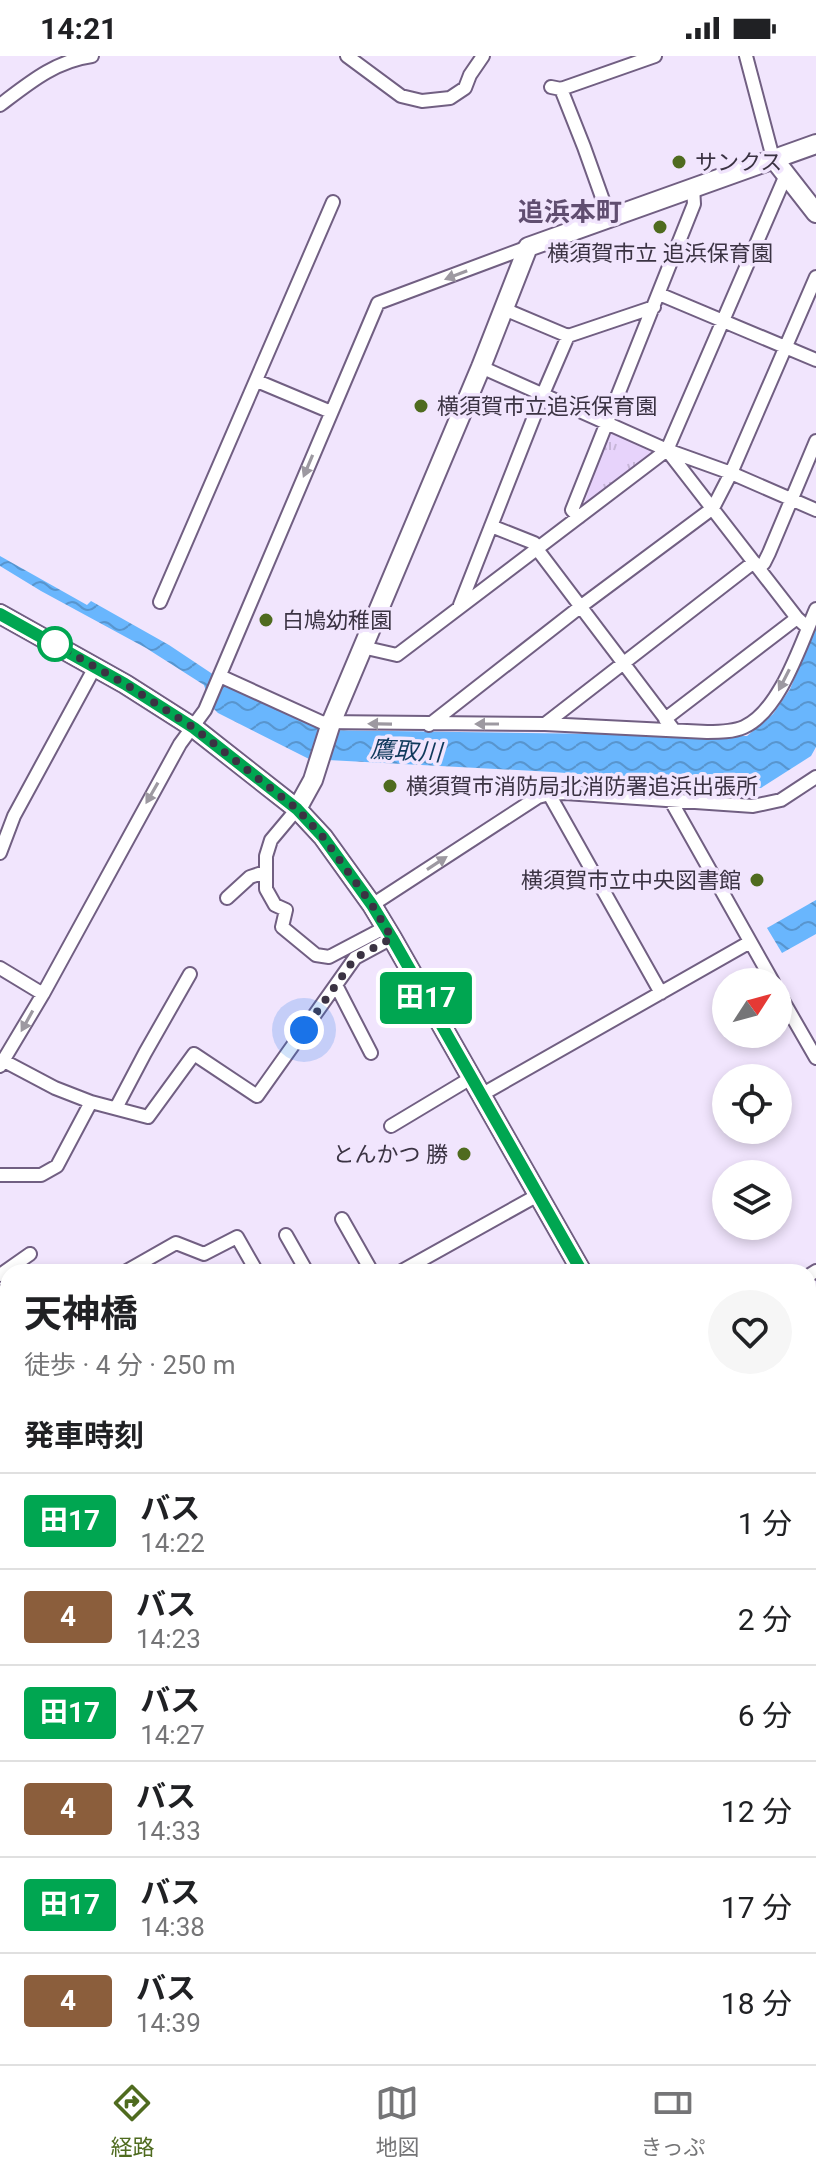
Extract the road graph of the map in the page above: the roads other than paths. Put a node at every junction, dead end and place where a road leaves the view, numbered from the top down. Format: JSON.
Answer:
{"nodes":[{"id":1,"x":92,"y":56,"type":"edge"},
{"id":2,"x":347,"y":56,"type":"edge"},
{"id":3,"x":483,"y":56,"type":"edge"},
{"id":4,"x":655,"y":56,"type":"edge"},
{"id":5,"x":746,"y":56,"type":"edge"},
{"id":6,"x":0,"y":105,"type":"edge"},
{"id":7,"x":816,"y":144,"type":"edge"},
{"id":8,"x":773,"y":158,"type":"junction"},
{"id":9,"x":786,"y":175,"type":"junction"},
{"id":10,"x":693,"y":187,"type":"junction"},
{"id":11,"x":333,"y":202,"type":"dead end"},
{"id":12,"x":816,"y":213,"type":"edge"},
{"id":13,"x":609,"y":217,"type":"junction"},
{"id":14,"x":528,"y":247,"type":"junction"},
{"id":15,"x":816,"y":277,"type":"edge"},
{"id":16,"x":659,"y":294,"type":"junction"},
{"id":17,"x":654,"y":307,"type":"junction"},
{"id":18,"x":504,"y":309,"type":"junction"},
{"id":19,"x":722,"y":322,"type":"junction"},
{"id":20,"x":568,"y":336,"type":"junction"},
{"id":21,"x":786,"y":347,"type":"junction"},
{"id":22,"x":816,"y":360,"type":"edge"},
{"id":23,"x":481,"y":367,"type":"junction"},
{"id":24,"x":257,"y":381,"type":"junction"},
{"id":25,"x":543,"y":394,"type":"junction"},
{"id":26,"x":331,"y":412,"type":"junction"},
{"id":27,"x":607,"y":422,"type":"junction"},
{"id":28,"x":816,"y":441,"type":"edge"},
{"id":29,"x":667,"y":450,"type":"junction"},
{"id":30,"x":731,"y":473,"type":"junction"},
{"id":31,"x":792,"y":499,"type":"junction"},
{"id":32,"x":713,"y":508,"type":"junction"},
{"id":33,"x":816,"y":510,"type":"edge"},
{"id":34,"x":579,"y":517,"type":"junction"},
{"id":35,"x":491,"y":526,"type":"junction"},
{"id":36,"x":538,"y":549,"type":"junction"},
{"id":37,"x":756,"y":565,"type":"junction"},
{"id":38,"x":160,"y":602,"type":"dead end"},
{"id":39,"x":460,"y":605,"type":"junction"},
{"id":40,"x":580,"y":607,"type":"junction"},
{"id":41,"x":816,"y":609,"type":"edge"},
{"id":42,"x":0,"y":614,"type":"edge"},
{"id":43,"x":797,"y":618,"type":"junction"},
{"id":44,"x":808,"y":628,"type":"junction"},
{"id":45,"x":362,"y":647,"type":"junction"},
{"id":46,"x":623,"y":664,"type":"junction"},
{"id":47,"x":95,"y":667,"type":"junction"},
{"id":48,"x":220,"y":676,"type":"junction"},
{"id":49,"x":665,"y":719,"type":"junction"},
{"id":50,"x":545,"y":724,"type":"junction"},
{"id":51,"x":330,"y":725,"type":"junction"},
{"id":52,"x":429,"y":725,"type":"junction"},
{"id":53,"x":194,"y":728,"type":"junction"},
{"id":54,"x":674,"y":730,"type":"junction"},
{"id":55,"x":816,"y":777,"type":"edge"},
{"id":56,"x":549,"y":794,"type":"junction"},
{"id":57,"x":671,"y":801,"type":"junction"},
{"id":58,"x":297,"y":809,"type":"junction"},
{"id":59,"x":0,"y":853,"type":"edge"},
{"id":60,"x":265,"y":872,"type":"junction"},
{"id":61,"x":227,"y":898,"type":"dead end"},
{"id":62,"x":372,"y":905,"type":"junction"},
{"id":63,"x":389,"y":933,"type":"junction"},
{"id":64,"x":750,"y":942,"type":"junction"},
{"id":65,"x":0,"y":968,"type":"edge"},
{"id":66,"x":765,"y":968,"type":"edge"},
{"id":67,"x":190,"y":974,"type":"dead end"},
{"id":68,"x":336,"y":985,"type":"junction"},
{"id":69,"x":661,"y":993,"type":"junction"},
{"id":70,"x":43,"y":994,"type":"junction"},
{"id":71,"x":792,"y":1016,"type":"edge"},
{"id":72,"x":371,"y":1053,"type":"dead end"},
{"id":73,"x":816,"y":1058,"type":"edge"},
{"id":74,"x":2,"y":1064,"type":"edge"},
{"id":75,"x":476,"y":1086,"type":"junction"},
{"id":76,"x":91,"y":1102,"type":"junction"},
{"id":77,"x":116,"y":1108,"type":"junction"},
{"id":78,"x":391,"y":1126,"type":"dead end"},
{"id":79,"x":0,"y":1175,"type":"edge"},
{"id":80,"x":538,"y":1195,"type":"junction"},
{"id":81,"x":342,"y":1219,"type":"dead end"},
{"id":82,"x":286,"y":1235,"type":"dead end"},
{"id":83,"x":30,"y":1254,"type":"dead end"},
{"id":84,"x":16,"y":1264,"type":"edge"},
{"id":85,"x":139,"y":1264,"type":"edge"},
{"id":86,"x":252,"y":1264,"type":"edge"},
{"id":87,"x":302,"y":1264,"type":"edge"},
{"id":88,"x":367,"y":1264,"type":"edge"},
{"id":89,"x":414,"y":1264,"type":"edge"},
{"id":90,"x":577,"y":1264,"type":"edge"}],
"edges":[{"from":1,"to":6,"type":"street"},
{"from":2,"to":3,"type":"street"},
{"from":4,"to":13,"type":"street"},
{"from":5,"to":8,"type":"street"},
{"from":7,"to":8,"type":"street"},
{"from":8,"to":9,"type":"street"},
{"from":8,"to":10,"type":"street"},
{"from":9,"to":12,"type":"street"},
{"from":9,"to":19,"type":"street"},
{"from":10,"to":13,"type":"street"},
{"from":10,"to":16,"type":"street"},
{"from":11,"to":24,"type":"street"},
{"from":13,"to":14,"type":"street"},
{"from":14,"to":18,"type":"street"},
{"from":14,"to":26,"type":"street","one_way":true},
{"from":15,"to":21,"type":"street"},
{"from":16,"to":17,"type":"street"},
{"from":16,"to":19,"type":"street"},
{"from":17,"to":20,"type":"street"},
{"from":17,"to":27,"type":"street"},
{"from":18,"to":20,"type":"street"},
{"from":18,"to":23,"type":"street"},
{"from":19,"to":21,"type":"street"},
{"from":19,"to":29,"type":"street"},
{"from":20,"to":25,"type":"street"},
{"from":21,"to":22,"type":"street"},
{"from":21,"to":30,"type":"street"},
{"from":23,"to":25,"type":"street"},
{"from":23,"to":45,"type":"street"},
{"from":24,"to":26,"type":"street"},
{"from":24,"to":38,"type":"street"},
{"from":25,"to":27,"type":"street"},
{"from":25,"to":35,"type":"street"},
{"from":26,"to":48,"type":"street","one_way":true},
{"from":27,"to":29,"type":"street"},
{"from":27,"to":34,"type":"street"},
{"from":28,"to":31,"type":"street"},
{"from":29,"to":30,"type":"street"},
{"from":29,"to":32,"type":"street"},
{"from":29,"to":34,"type":"street"},
{"from":30,"to":31,"type":"street"},
{"from":30,"to":32,"type":"street"},
{"from":31,"to":33,"type":"street"},
{"from":31,"to":37,"type":"street"},
{"from":32,"to":37,"type":"street"},
{"from":32,"to":40,"type":"street"},
{"from":34,"to":36,"type":"street"},
{"from":35,"to":36,"type":"street"},
{"from":35,"to":39,"type":"street"},
{"from":36,"to":39,"type":"street"},
{"from":36,"to":40,"type":"street"},
{"from":37,"to":43,"type":"street"},
{"from":37,"to":46,"type":"street"},
{"from":39,"to":45,"type":"street"},
{"from":40,"to":46,"type":"street"},
{"from":40,"to":52,"type":"street"},
{"from":41,"to":44,"type":"street"},
{"from":42,"to":47,"type":"street"},
{"from":43,"to":44,"type":"street"},
{"from":43,"to":49,"type":"street"},
{"from":44,"to":54,"type":"street","one_way":true},
{"from":45,"to":51,"type":"street"},
{"from":46,"to":49,"type":"street"},
{"from":46,"to":50,"type":"street"},
{"from":47,"to":53,"type":"street"},
{"from":47,"to":59,"type":"street"},
{"from":48,"to":51,"type":"street"},
{"from":48,"to":53,"type":"street"},
{"from":49,"to":54,"type":"street"},
{"from":50,"to":52,"type":"street","one_way":true},
{"from":50,"to":54,"type":"street"},
{"from":52,"to":51,"type":"street","one_way":true},
{"from":51,"to":58,"type":"street"},
{"from":53,"to":58,"type":"street"},
{"from":53,"to":70,"type":"street","one_way":true},
{"from":55,"to":57,"type":"street"},
{"from":56,"to":57,"type":"street"},
{"from":62,"to":56,"type":"street","one_way":true},
{"from":56,"to":69,"type":"street"},
{"from":57,"to":64,"type":"street"},
{"from":58,"to":60,"type":"street"},
{"from":58,"to":62,"type":"street"},
{"from":60,"to":61,"type":"street"},
{"from":60,"to":63,"type":"street"},
{"from":62,"to":63,"type":"street"},
{"from":63,"to":68,"type":"street"},
{"from":63,"to":75,"type":"street"},
{"from":64,"to":66,"type":"street"},
{"from":64,"to":69,"type":"street"},
{"from":65,"to":70,"type":"street"},
{"from":67,"to":77,"type":"street"},
{"from":68,"to":72,"type":"street"},
{"from":68,"to":77,"type":"street"},
{"from":69,"to":75,"type":"street"},
{"from":70,"to":74,"type":"street","one_way":true},
{"from":71,"to":73,"type":"street"},
{"from":74,"to":76,"type":"street"},
{"from":75,"to":78,"type":"street"},
{"from":75,"to":80,"type":"street"},
{"from":76,"to":77,"type":"street"},
{"from":76,"to":79,"type":"street"},
{"from":80,"to":89,"type":"street"},
{"from":80,"to":90,"type":"street"},
{"from":81,"to":88,"type":"street"},
{"from":82,"to":87,"type":"street"},
{"from":83,"to":84,"type":"street"},
{"from":85,"to":86,"type":"street"}]}
